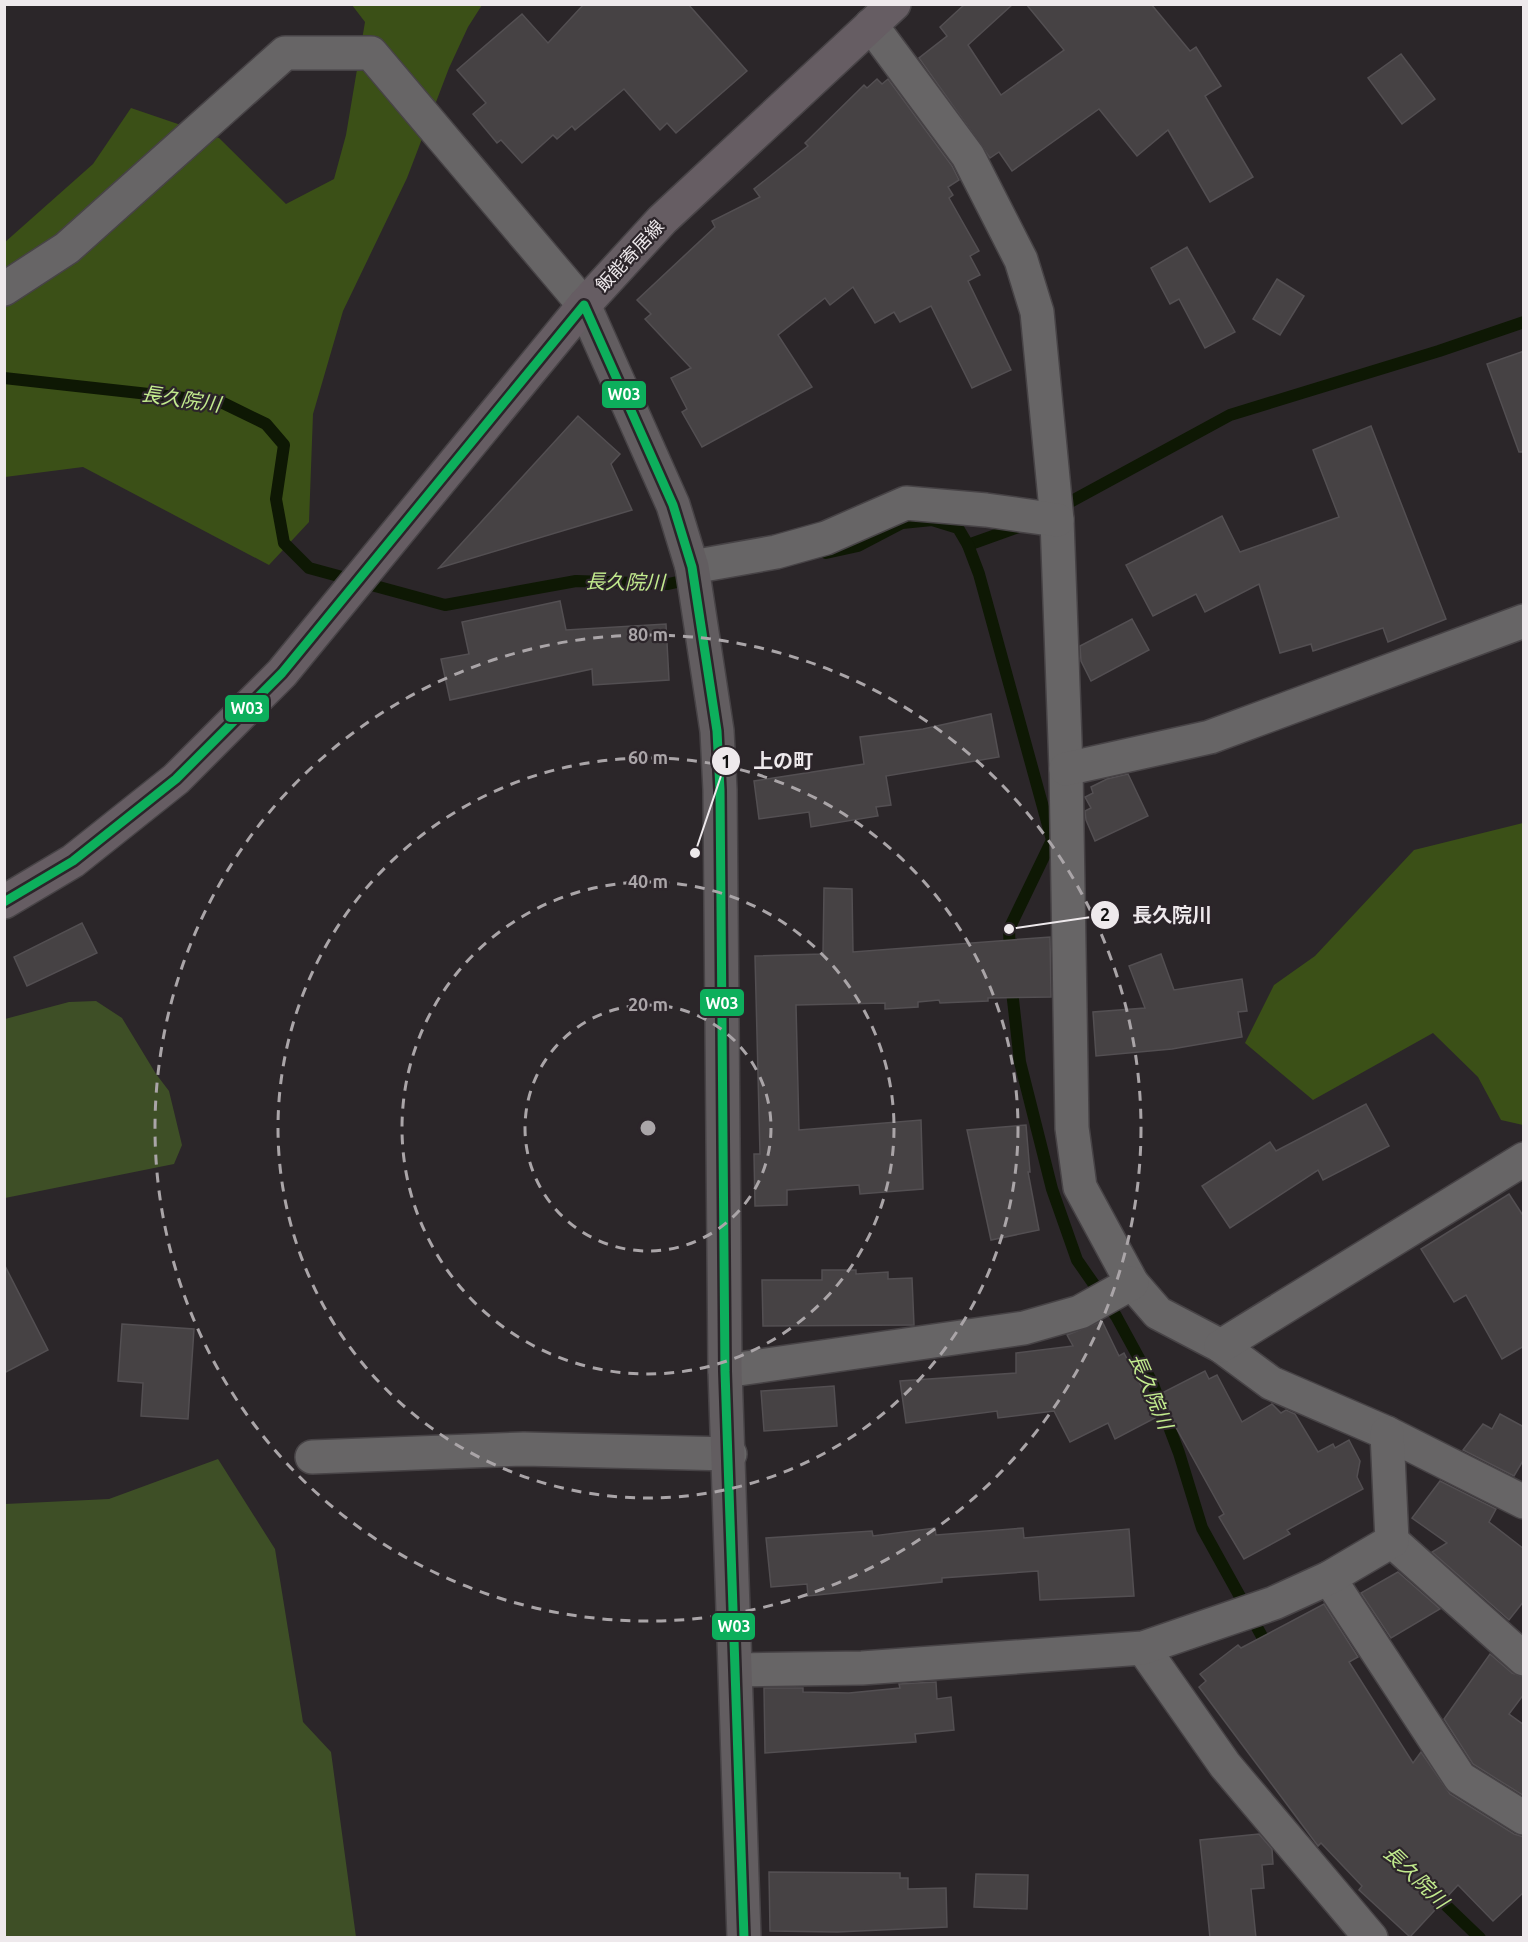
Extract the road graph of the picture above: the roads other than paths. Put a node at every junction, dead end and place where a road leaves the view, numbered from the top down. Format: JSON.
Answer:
{"nodes":[{"id":1,"x":882,"y":15,"type":"edge"},
{"id":2,"x":4,"y":289,"type":"edge"},
{"id":3,"x":584,"y":305,"type":"junction"},
{"id":4,"x":1057,"y":520,"type":"junction"},
{"id":5,"x":692,"y":567,"type":"junction"},
{"id":6,"x":1524,"y":621,"type":"edge"},
{"id":7,"x":1066,"y":769,"type":"junction"},
{"id":8,"x":4,"y":902,"type":"edge"},
{"id":9,"x":1524,"y":1159,"type":"edge"},
{"id":10,"x":1127,"y":1285,"type":"junction"},
{"id":11,"x":1221,"y":1346,"type":"junction"},
{"id":12,"x":725,"y":1371,"type":"junction"},
{"id":13,"x":1387,"y":1433,"type":"junction"},
{"id":14,"x":730,"y":1454,"type":"junction"},
{"id":15,"x":312,"y":1457,"type":"dead end"},
{"id":16,"x":1524,"y":1502,"type":"edge"},
{"id":17,"x":1392,"y":1541,"type":"junction"},
{"id":18,"x":1329,"y":1578,"type":"junction"},
{"id":19,"x":1143,"y":1648,"type":"junction"},
{"id":20,"x":1524,"y":1659,"type":"edge"},
{"id":21,"x":737,"y":1670,"type":"junction"},
{"id":22,"x":1524,"y":1818,"type":"edge"},
{"id":23,"x":744,"y":1938,"type":"edge"},
{"id":24,"x":1371,"y":1938,"type":"edge"}],
"edges":[{"from":1,"to":3,"type":"main road","name":"飯能寄居線"},
{"from":1,"to":4,"type":"street"},
{"from":2,"to":3,"type":"street"},
{"from":3,"to":5,"type":"main road"},
{"from":3,"to":8,"type":"main road","name":"飯能寄居線"},
{"from":4,"to":5,"type":"street"},
{"from":4,"to":7,"type":"street"},
{"from":5,"to":12,"type":"main road"},
{"from":6,"to":7,"type":"street"},
{"from":7,"to":10,"type":"street"},
{"from":9,"to":11,"type":"street"},
{"from":10,"to":11,"type":"street"},
{"from":10,"to":12,"type":"street"},
{"from":11,"to":13,"type":"street"},
{"from":12,"to":14,"type":"main road"},
{"from":13,"to":16,"type":"street"},
{"from":13,"to":17,"type":"street"},
{"from":14,"to":15,"type":"street"},
{"from":14,"to":21,"type":"main road"},
{"from":17,"to":18,"type":"street"},
{"from":17,"to":20,"type":"street"},
{"from":18,"to":19,"type":"street"},
{"from":18,"to":22,"type":"street"},
{"from":19,"to":21,"type":"street"},
{"from":19,"to":24,"type":"street"},
{"from":21,"to":23,"type":"main road"}]}
